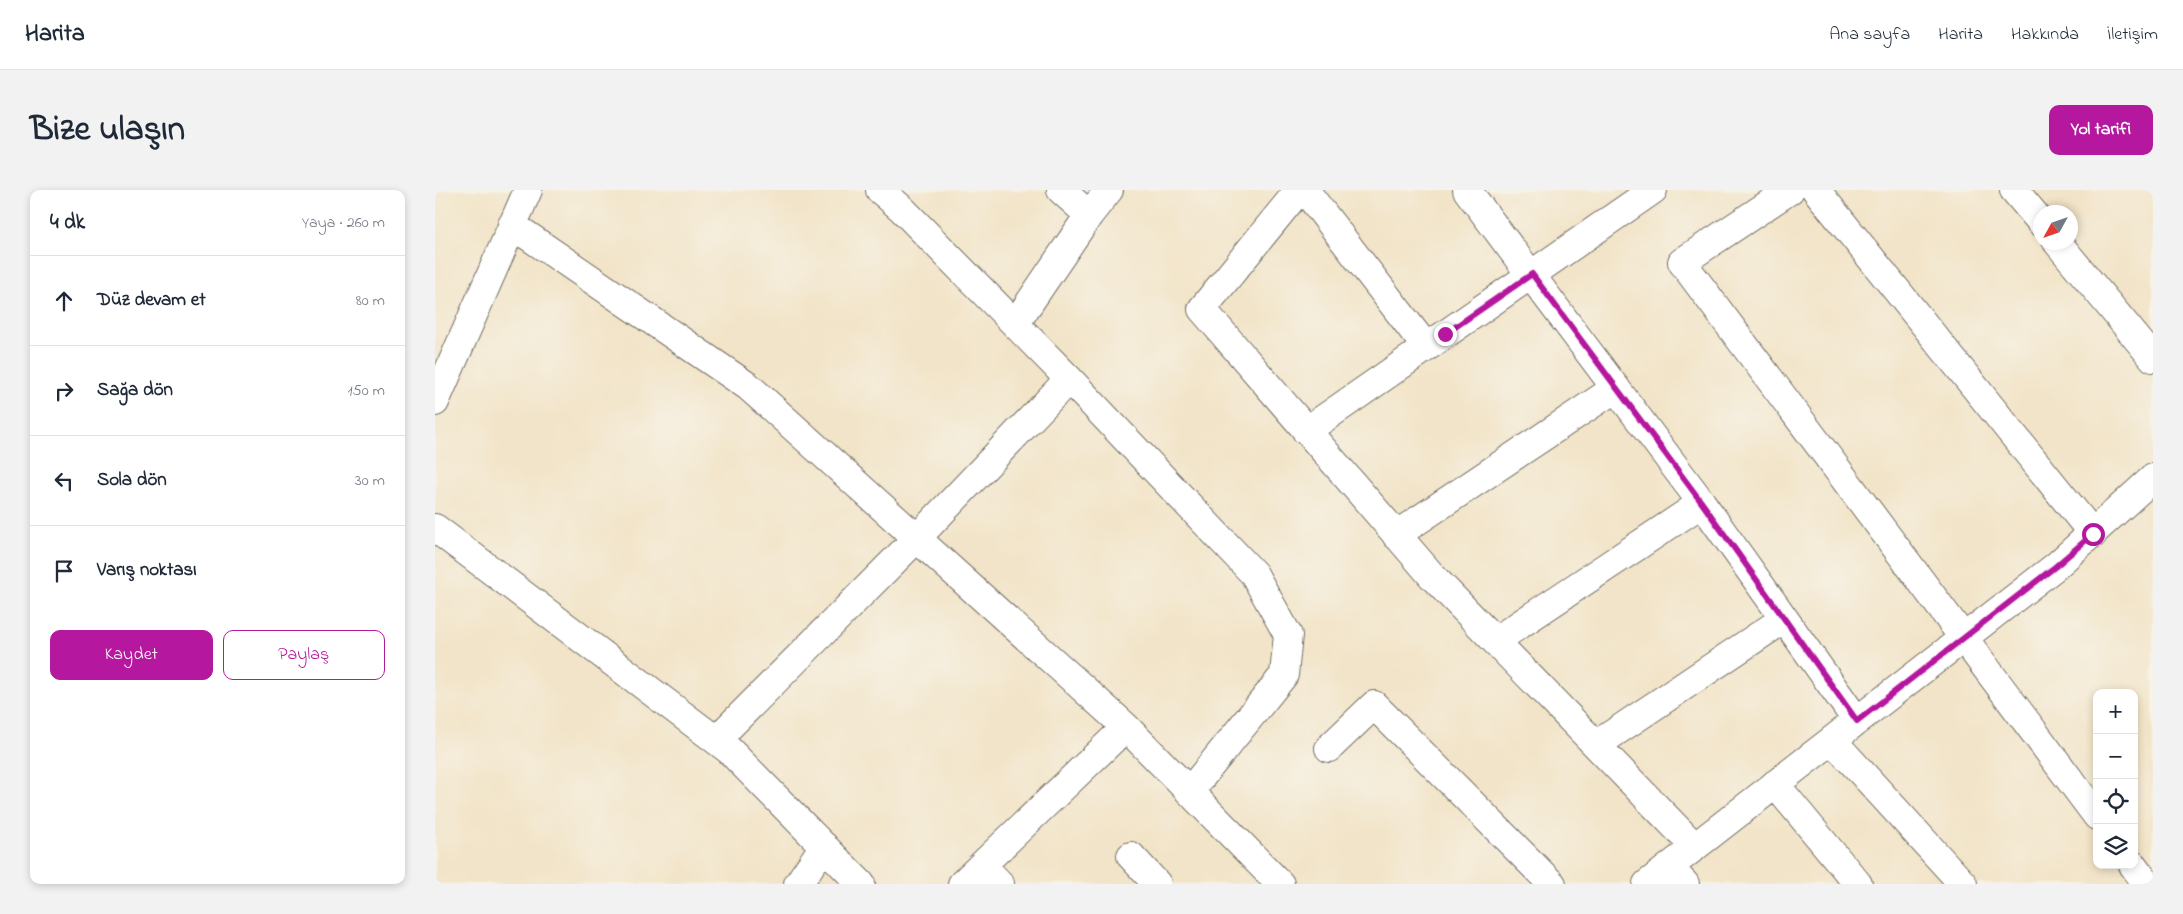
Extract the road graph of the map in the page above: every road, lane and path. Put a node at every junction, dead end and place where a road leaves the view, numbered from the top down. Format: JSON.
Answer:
{"nodes":[{"id":1,"x":528,"y":190,"type":"edge"},
{"id":2,"x":880,"y":190,"type":"edge"},
{"id":3,"x":1061,"y":190,"type":"edge"},
{"id":4,"x":1109,"y":190,"type":"edge"},
{"id":5,"x":1299,"y":190,"type":"edge"},
{"id":6,"x":1305,"y":190,"type":"edge"},
{"id":7,"x":1467,"y":190,"type":"edge"},
{"id":8,"x":1653,"y":190,"type":"edge"},
{"id":9,"x":1790,"y":190,"type":"edge"},
{"id":10,"x":1816,"y":190,"type":"edge"},
{"id":11,"x":2014,"y":190,"type":"edge"},
{"id":12,"x":1623,"y":198,"type":"edge"},
{"id":13,"x":2033,"y":213,"type":"edge"},
{"id":14,"x":1089,"y":215,"type":"junction"},
{"id":15,"x":512,"y":225,"type":"junction"},
{"id":16,"x":2064,"y":250,"type":"edge"},
{"id":17,"x":1532,"y":274,"type":"junction"},
{"id":18,"x":1015,"y":324,"type":"junction"},
{"id":19,"x":1426,"y":347,"type":"junction"},
{"id":20,"x":2153,"y":358,"type":"edge"},
{"id":21,"x":1069,"y":379,"type":"junction"},
{"id":22,"x":1616,"y":388,"type":"junction"},
{"id":23,"x":435,"y":402,"type":"edge"},
{"id":24,"x":1306,"y":432,"type":"junction"},
{"id":25,"x":2153,"y":478,"type":"edge"},
{"id":26,"x":1702,"y":503,"type":"junction"},
{"id":27,"x":435,"y":528,"type":"edge"},
{"id":28,"x":1396,"y":534,"type":"junction"},
{"id":29,"x":2093,"y":534,"type":"junction"},
{"id":30,"x":916,"y":539,"type":"junction"},
{"id":31,"x":1784,"y":619,"type":"junction"},
{"id":32,"x":1964,"y":638,"type":"junction"},
{"id":33,"x":1495,"y":640,"type":"junction"},
{"id":34,"x":1857,"y":721,"type":"junction"},
{"id":35,"x":1126,"y":727,"type":"junction"},
{"id":36,"x":716,"y":740,"type":"junction"},
{"id":37,"x":1833,"y":740,"type":"junction"},
{"id":38,"x":1596,"y":745,"type":"junction"},
{"id":39,"x":1329,"y":748,"type":"dead end"},
{"id":40,"x":1775,"y":784,"type":"junction"},
{"id":41,"x":1190,"y":791,"type":"junction"},
{"id":42,"x":2093,"y":811,"type":"edge"},
{"id":43,"x":824,"y":846,"type":"junction"},
{"id":44,"x":1695,"y":847,"type":"junction"},
{"id":45,"x":1131,"y":856,"type":"dead end"},
{"id":46,"x":2136,"y":869,"type":"edge"},
{"id":47,"x":991,"y":875,"type":"edge"},
{"id":48,"x":1677,"y":875,"type":"edge"},
{"id":49,"x":1152,"y":882,"type":"edge"},
{"id":50,"x":798,"y":884,"type":"edge"},
{"id":51,"x":861,"y":884,"type":"edge"},
{"id":52,"x":962,"y":884,"type":"edge"},
{"id":53,"x":1280,"y":884,"type":"edge"},
{"id":54,"x":1552,"y":884,"type":"edge"},
{"id":55,"x":1647,"y":884,"type":"edge"},
{"id":56,"x":1858,"y":884,"type":"edge"},
{"id":57,"x":1963,"y":884,"type":"edge"},
{"id":58,"x":2147,"y":884,"type":"edge"}],
"edges":[{"from":1,"to":15,"type":"street"},
{"from":2,"to":18,"type":"street"},
{"from":3,"to":14,"type":"street"},
{"from":4,"to":14,"type":"street"},
{"from":5,"to":24,"type":"street"},
{"from":6,"to":19,"type":"street"},
{"from":7,"to":17,"type":"street"},
{"from":8,"to":12,"type":"street"},
{"from":9,"to":32,"type":"street"},
{"from":10,"to":29,"type":"street"},
{"from":11,"to":13,"type":"street"},
{"from":12,"to":17,"type":"street"},
{"from":14,"to":18,"type":"street"},
{"from":15,"to":23,"type":"street"},
{"from":15,"to":30,"type":"street"},
{"from":16,"to":20,"type":"street"},
{"from":17,"to":19,"type":"street"},
{"from":17,"to":22,"type":"street"},
{"from":18,"to":21,"type":"street"},
{"from":19,"to":24,"type":"street"},
{"from":21,"to":30,"type":"street"},
{"from":21,"to":41,"type":"street"},
{"from":22,"to":26,"type":"street"},
{"from":22,"to":28,"type":"street"},
{"from":24,"to":28,"type":"street"},
{"from":25,"to":29,"type":"street"},
{"from":26,"to":31,"type":"street"},
{"from":26,"to":33,"type":"street"},
{"from":27,"to":36,"type":"street"},
{"from":28,"to":33,"type":"street"},
{"from":29,"to":32,"type":"street"},
{"from":30,"to":35,"type":"street"},
{"from":30,"to":36,"type":"street"},
{"from":31,"to":34,"type":"street"},
{"from":31,"to":38,"type":"street"},
{"from":32,"to":34,"type":"street"},
{"from":32,"to":42,"type":"street"},
{"from":33,"to":38,"type":"street"},
{"from":34,"to":37,"type":"street"},
{"from":35,"to":41,"type":"street"},
{"from":35,"to":47,"type":"street"},
{"from":36,"to":43,"type":"street"},
{"from":37,"to":40,"type":"street"},
{"from":37,"to":57,"type":"street"},
{"from":38,"to":44,"type":"street"},
{"from":39,"to":54,"type":"street"},
{"from":40,"to":44,"type":"street"},
{"from":40,"to":56,"type":"street"},
{"from":41,"to":53,"type":"street"},
{"from":43,"to":50,"type":"street"},
{"from":43,"to":51,"type":"street"},
{"from":44,"to":48,"type":"street"},
{"from":45,"to":49,"type":"street"},
{"from":46,"to":58,"type":"street"},
{"from":47,"to":52,"type":"street"},
{"from":48,"to":55,"type":"street"}]}
